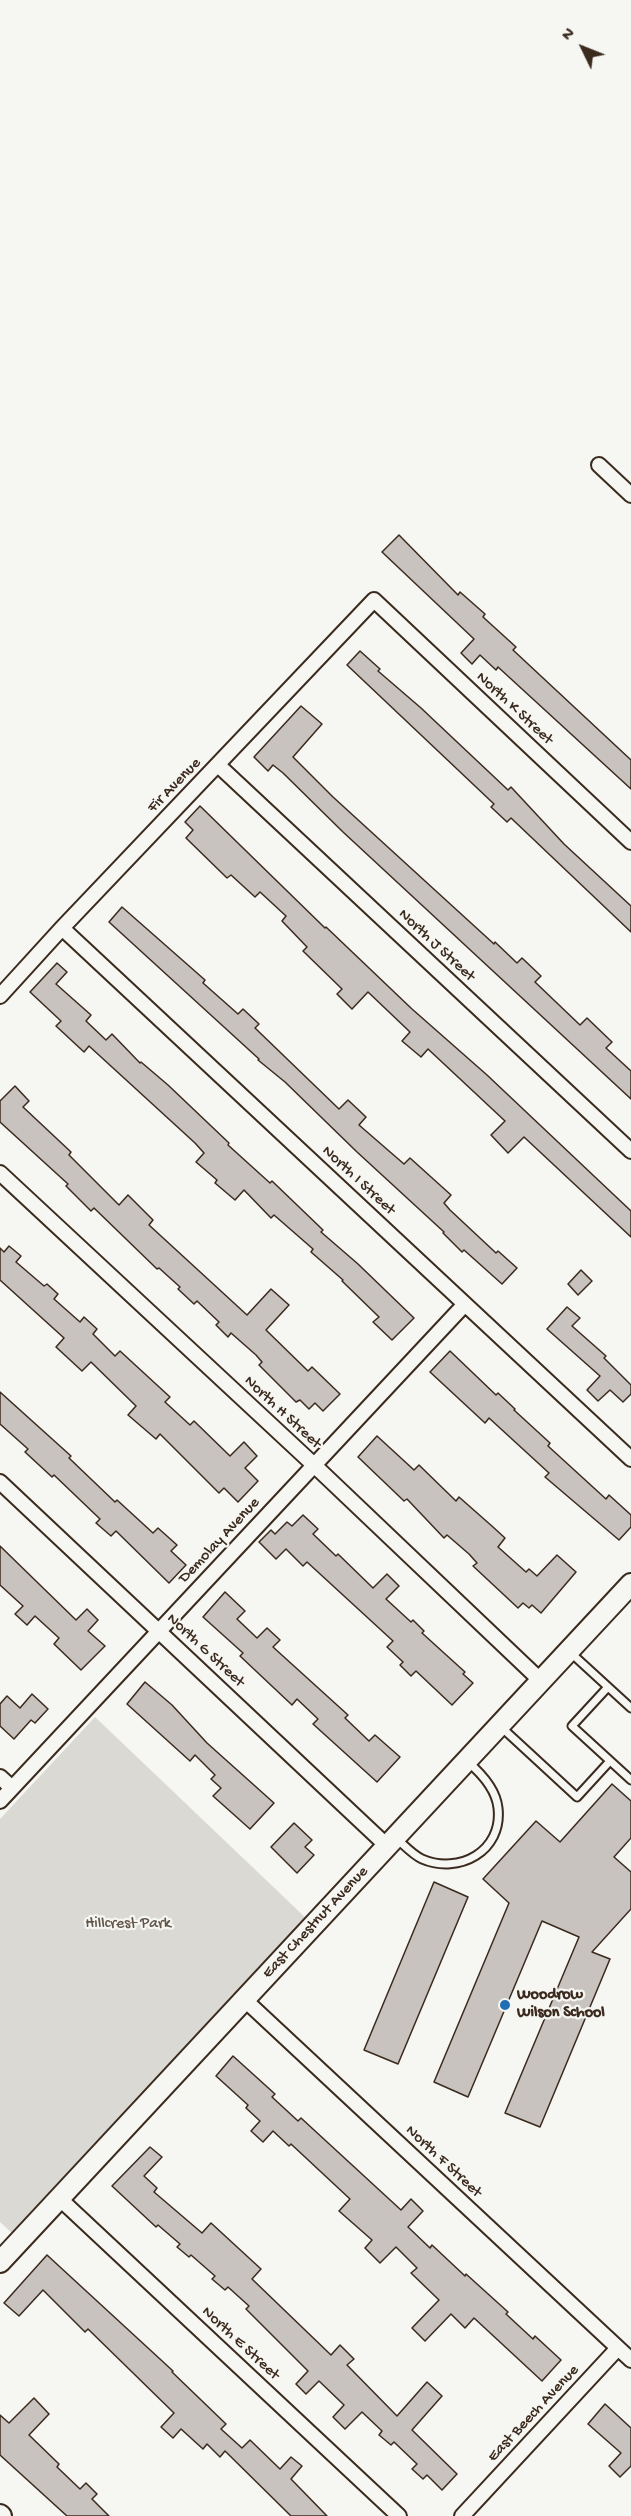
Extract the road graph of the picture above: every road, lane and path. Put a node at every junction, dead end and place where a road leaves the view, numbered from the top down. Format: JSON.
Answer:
{"nodes":[{"id":1,"x":599,"y":465,"type":"dead end"},
{"id":2,"x":631,"y":495,"type":"edge"},
{"id":3,"x":374,"y":600,"type":"joint"},
{"id":4,"x":218,"y":765,"type":"junction"},
{"id":5,"x":631,"y":842,"type":"edge"},
{"id":6,"x":62,"y":928,"type":"junction"},
{"id":7,"x":0,"y":996,"type":"edge"},
{"id":8,"x":631,"y":1151,"type":"edge"},
{"id":9,"x":0,"y":1173,"type":"edge"},
{"id":10,"x":465,"y":1304,"type":"junction"},
{"id":11,"x":631,"y":1459,"type":"edge"},
{"id":12,"x":314,"y":1465,"type":"junction"},
{"id":13,"x":0,"y":1482,"type":"edge"},
{"id":14,"x":631,"y":1584,"type":"edge"},
{"id":15,"x":159,"y":1630,"type":"junction"},
{"id":16,"x":568,"y":1650,"type":"junction"},
{"id":17,"x":540,"y":1680,"type":"junction"},
{"id":18,"x":608,"y":1687,"type":"junction"},
{"id":19,"x":631,"y":1708,"type":"edge"},
{"id":20,"x":498,"y":1725,"type":"junction"},
{"id":21,"x":466,"y":1760,"type":"junction"},
{"id":22,"x":610,"y":1761,"type":"junction"},
{"id":23,"x":0,"y":1777,"type":"edge"},
{"id":24,"x":631,"y":1780,"type":"edge"},
{"id":25,"x":12,"y":1788,"type":"junction"},
{"id":26,"x":0,"y":1801,"type":"edge"},
{"id":27,"x":391,"y":1842,"type":"junction"},
{"id":28,"x":245,"y":2000,"type":"junction"},
{"id":29,"x":59,"y":2198,"type":"junction"},
{"id":30,"x":0,"y":2262,"type":"edge"},
{"id":31,"x":618,"y":2348,"type":"junction"},
{"id":32,"x":631,"y":2360,"type":"edge"},
{"id":33,"x":399,"y":2516,"type":"edge"},
{"id":34,"x":462,"y":2516,"type":"edge"}],
"edges":[{"from":1,"to":2,"type":"street"},
{"from":3,"to":4,"type":"street","name":"Fir Avenue"},
{"from":3,"to":5,"type":"street","name":"North K Street"},
{"from":4,"to":6,"type":"street","name":"Fir Avenue"},
{"from":4,"to":8,"type":"street","name":"North J Street"},
{"from":6,"to":7,"type":"street","name":"Fir Avenue"},
{"from":6,"to":10,"type":"street","name":"North I Street"},
{"from":9,"to":12,"type":"street","name":"North H Street"},
{"from":10,"to":11,"type":"street","name":"North I Street"},
{"from":10,"to":12,"type":"street","name":"Demolay Avenue"},
{"from":12,"to":15,"type":"street","name":"Demolay Avenue"},
{"from":12,"to":17,"type":"street","name":"North H Street"},
{"from":13,"to":15,"type":"street","name":"North G Street"},
{"from":14,"to":16,"type":"street","name":"East Chestnut Avenue"},
{"from":15,"to":25,"type":"street","name":"Demolay Avenue"},
{"from":15,"to":27,"type":"street","name":"North G Street"},
{"from":16,"to":17,"type":"street","name":"East Chestnut Avenue"},
{"from":16,"to":18,"type":"lane"},
{"from":17,"to":20,"type":"street","name":"East Chestnut Avenue"},
{"from":18,"to":19,"type":"lane"},
{"from":18,"to":22,"type":"lane"},
{"from":20,"to":21,"type":"street","name":"East Chestnut Avenue"},
{"from":20,"to":22,"type":"lane"},
{"from":21,"to":27,"type":"street","name":"East Chestnut Avenue"},
{"from":21,"to":27,"type":"lane"},
{"from":22,"to":24,"type":"lane"},
{"from":23,"to":25,"type":"street"},
{"from":25,"to":26,"type":"street","name":"Demolay Avenue"},
{"from":27,"to":28,"type":"street","name":"East Chestnut Avenue"},
{"from":28,"to":29,"type":"street","name":"East Chestnut Avenue"},
{"from":28,"to":31,"type":"street","name":"North F Street"},
{"from":29,"to":30,"type":"street","name":"East Chestnut Avenue"},
{"from":29,"to":33,"type":"street","name":"North E Street"},
{"from":31,"to":32,"type":"street"},
{"from":31,"to":34,"type":"street","name":"East Beech Avenue"}]}
